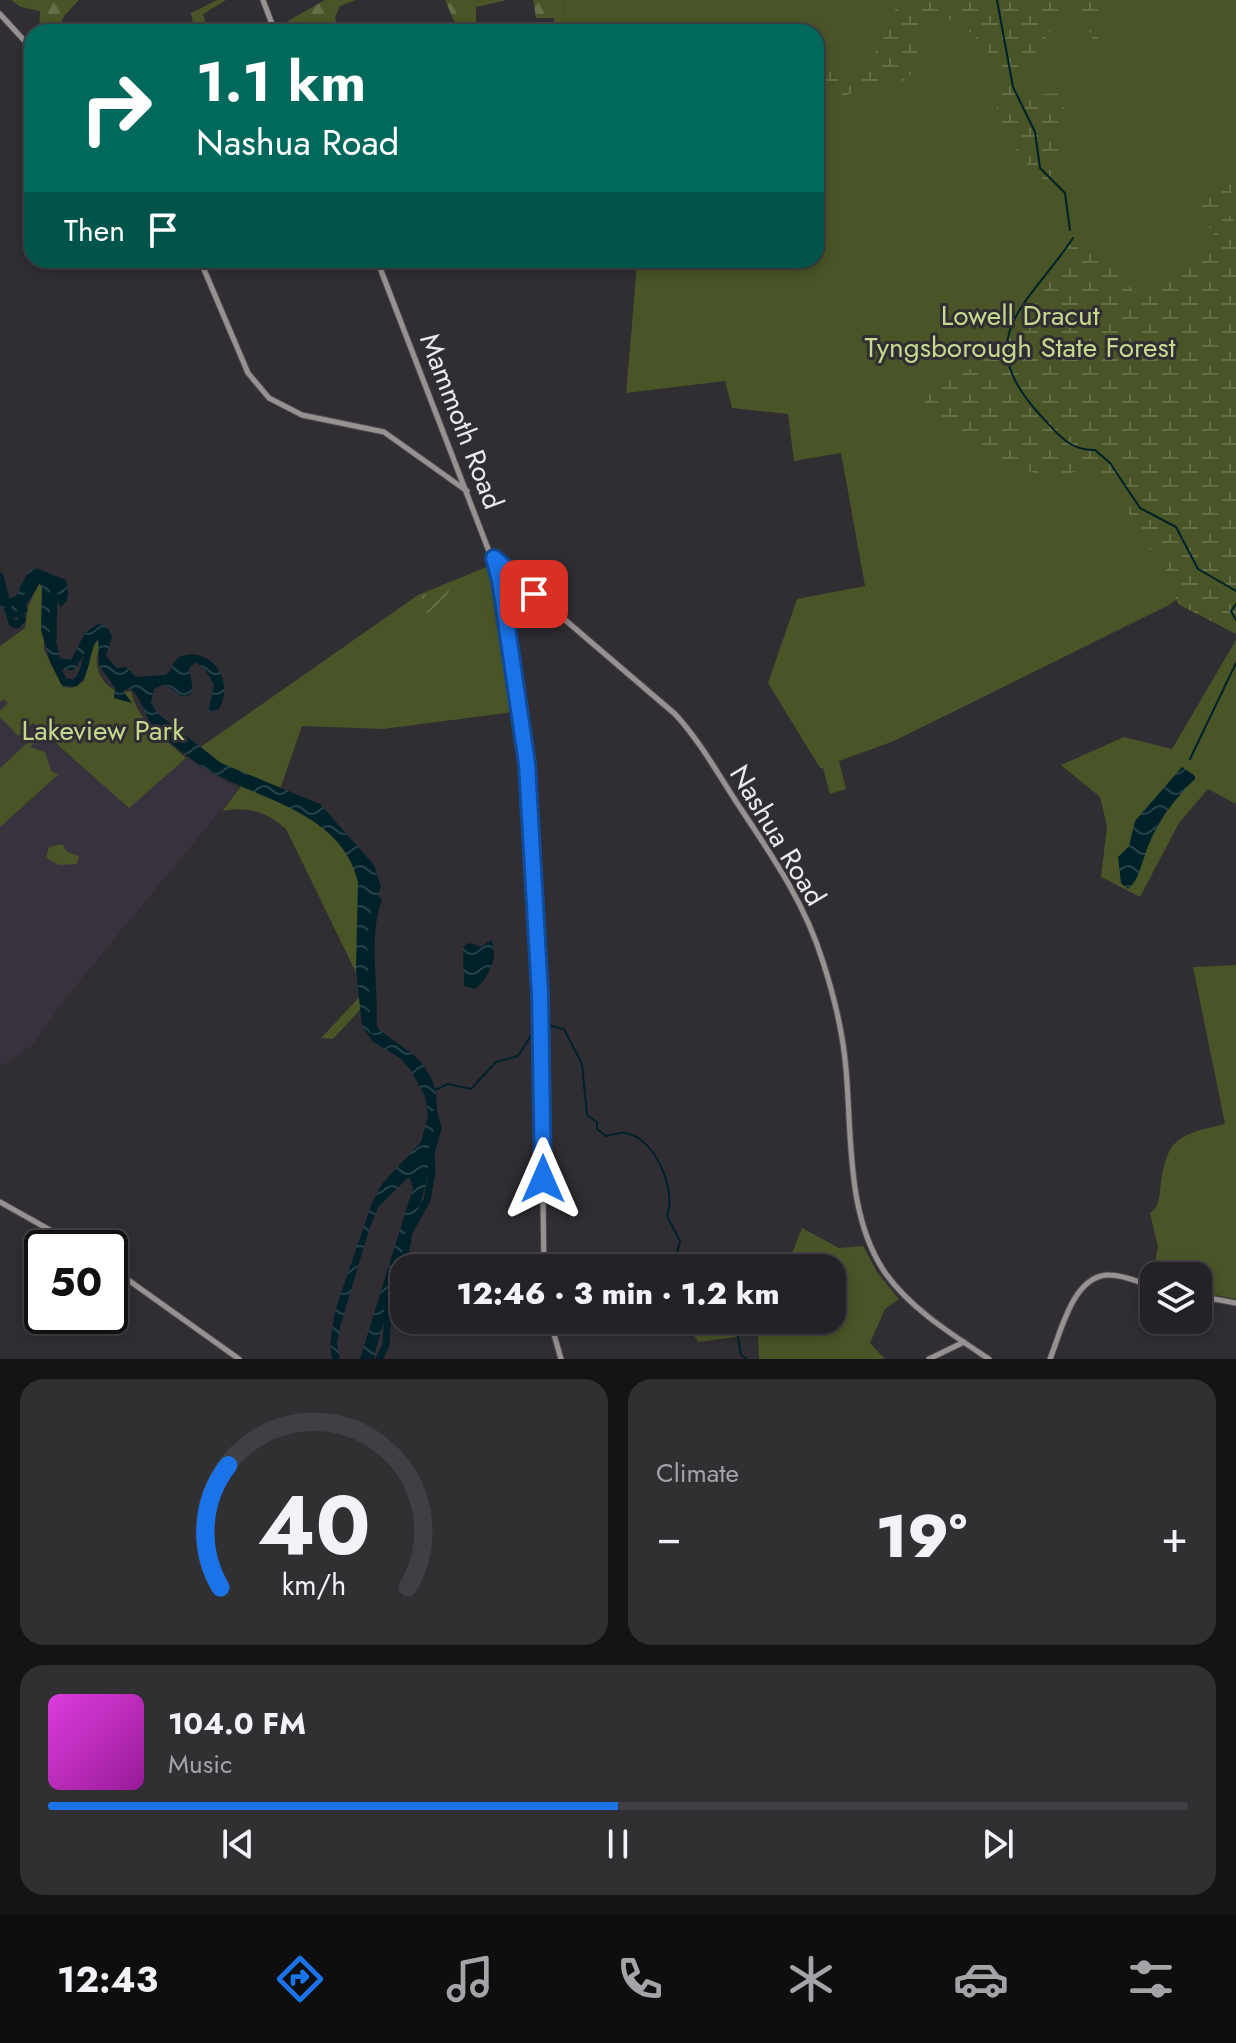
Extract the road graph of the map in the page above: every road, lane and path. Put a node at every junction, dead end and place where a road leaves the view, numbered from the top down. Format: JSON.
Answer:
{"nodes":[{"id":1,"x":263,"y":0,"type":"edge"},
{"id":2,"x":0,"y":14,"type":"edge"},
{"id":3,"x":272,"y":24,"type":"edge"},
{"id":4,"x":24,"y":40,"type":"edge"},
{"id":5,"x":204,"y":268,"type":"edge"},
{"id":6,"x":380,"y":268,"type":"edge"},
{"id":7,"x":459,"y":469,"type":"junction"},
{"id":8,"x":452,"y":480,"type":"junction"},
{"id":9,"x":468,"y":492,"type":"junction"},
{"id":10,"x":494,"y":558,"type":"junction"},
{"id":11,"x":0,"y":1202,"type":"edge"},
{"id":12,"x":50,"y":1230,"type":"edge"},
{"id":13,"x":544,"y":1254,"type":"edge"},
{"id":14,"x":128,"y":1280,"type":"edge"},
{"id":15,"x":1140,"y":1283,"type":"edge"},
{"id":16,"x":1212,"y":1299,"type":"edge"},
{"id":17,"x":1236,"y":1303,"type":"edge"},
{"id":18,"x":554,"y":1334,"type":"edge"},
{"id":19,"x":964,"y":1342,"type":"junction"},
{"id":20,"x":239,"y":1359,"type":"edge"},
{"id":21,"x":561,"y":1359,"type":"edge"},
{"id":22,"x":929,"y":1359,"type":"edge"},
{"id":23,"x":989,"y":1359,"type":"edge"},
{"id":24,"x":1050,"y":1359,"type":"edge"}],
"edges":[{"from":1,"to":3,"type":"main road"},
{"from":2,"to":4,"type":"main road"},
{"from":5,"to":8,"type":"main road"},
{"from":6,"to":7,"type":"main road","name":"Mammoth Road"},
{"from":7,"to":8,"type":"main road"},
{"from":7,"to":9,"type":"main road","name":"Mammoth Road"},
{"from":8,"to":9,"type":"main road"},
{"from":9,"to":10,"type":"main road","name":"Mammoth Road"},
{"from":10,"to":13,"type":"main road","name":"Mammoth Road"},
{"from":10,"to":19,"type":"main road","name":"Nashua Road"},
{"from":11,"to":12,"type":"main road"},
{"from":14,"to":20,"type":"main road"},
{"from":15,"to":24,"type":"main road"},
{"from":16,"to":17,"type":"main road"},
{"from":18,"to":21,"type":"main road"},
{"from":19,"to":22,"type":"main road"},
{"from":19,"to":23,"type":"main road","name":"Nashua Road"}]}
